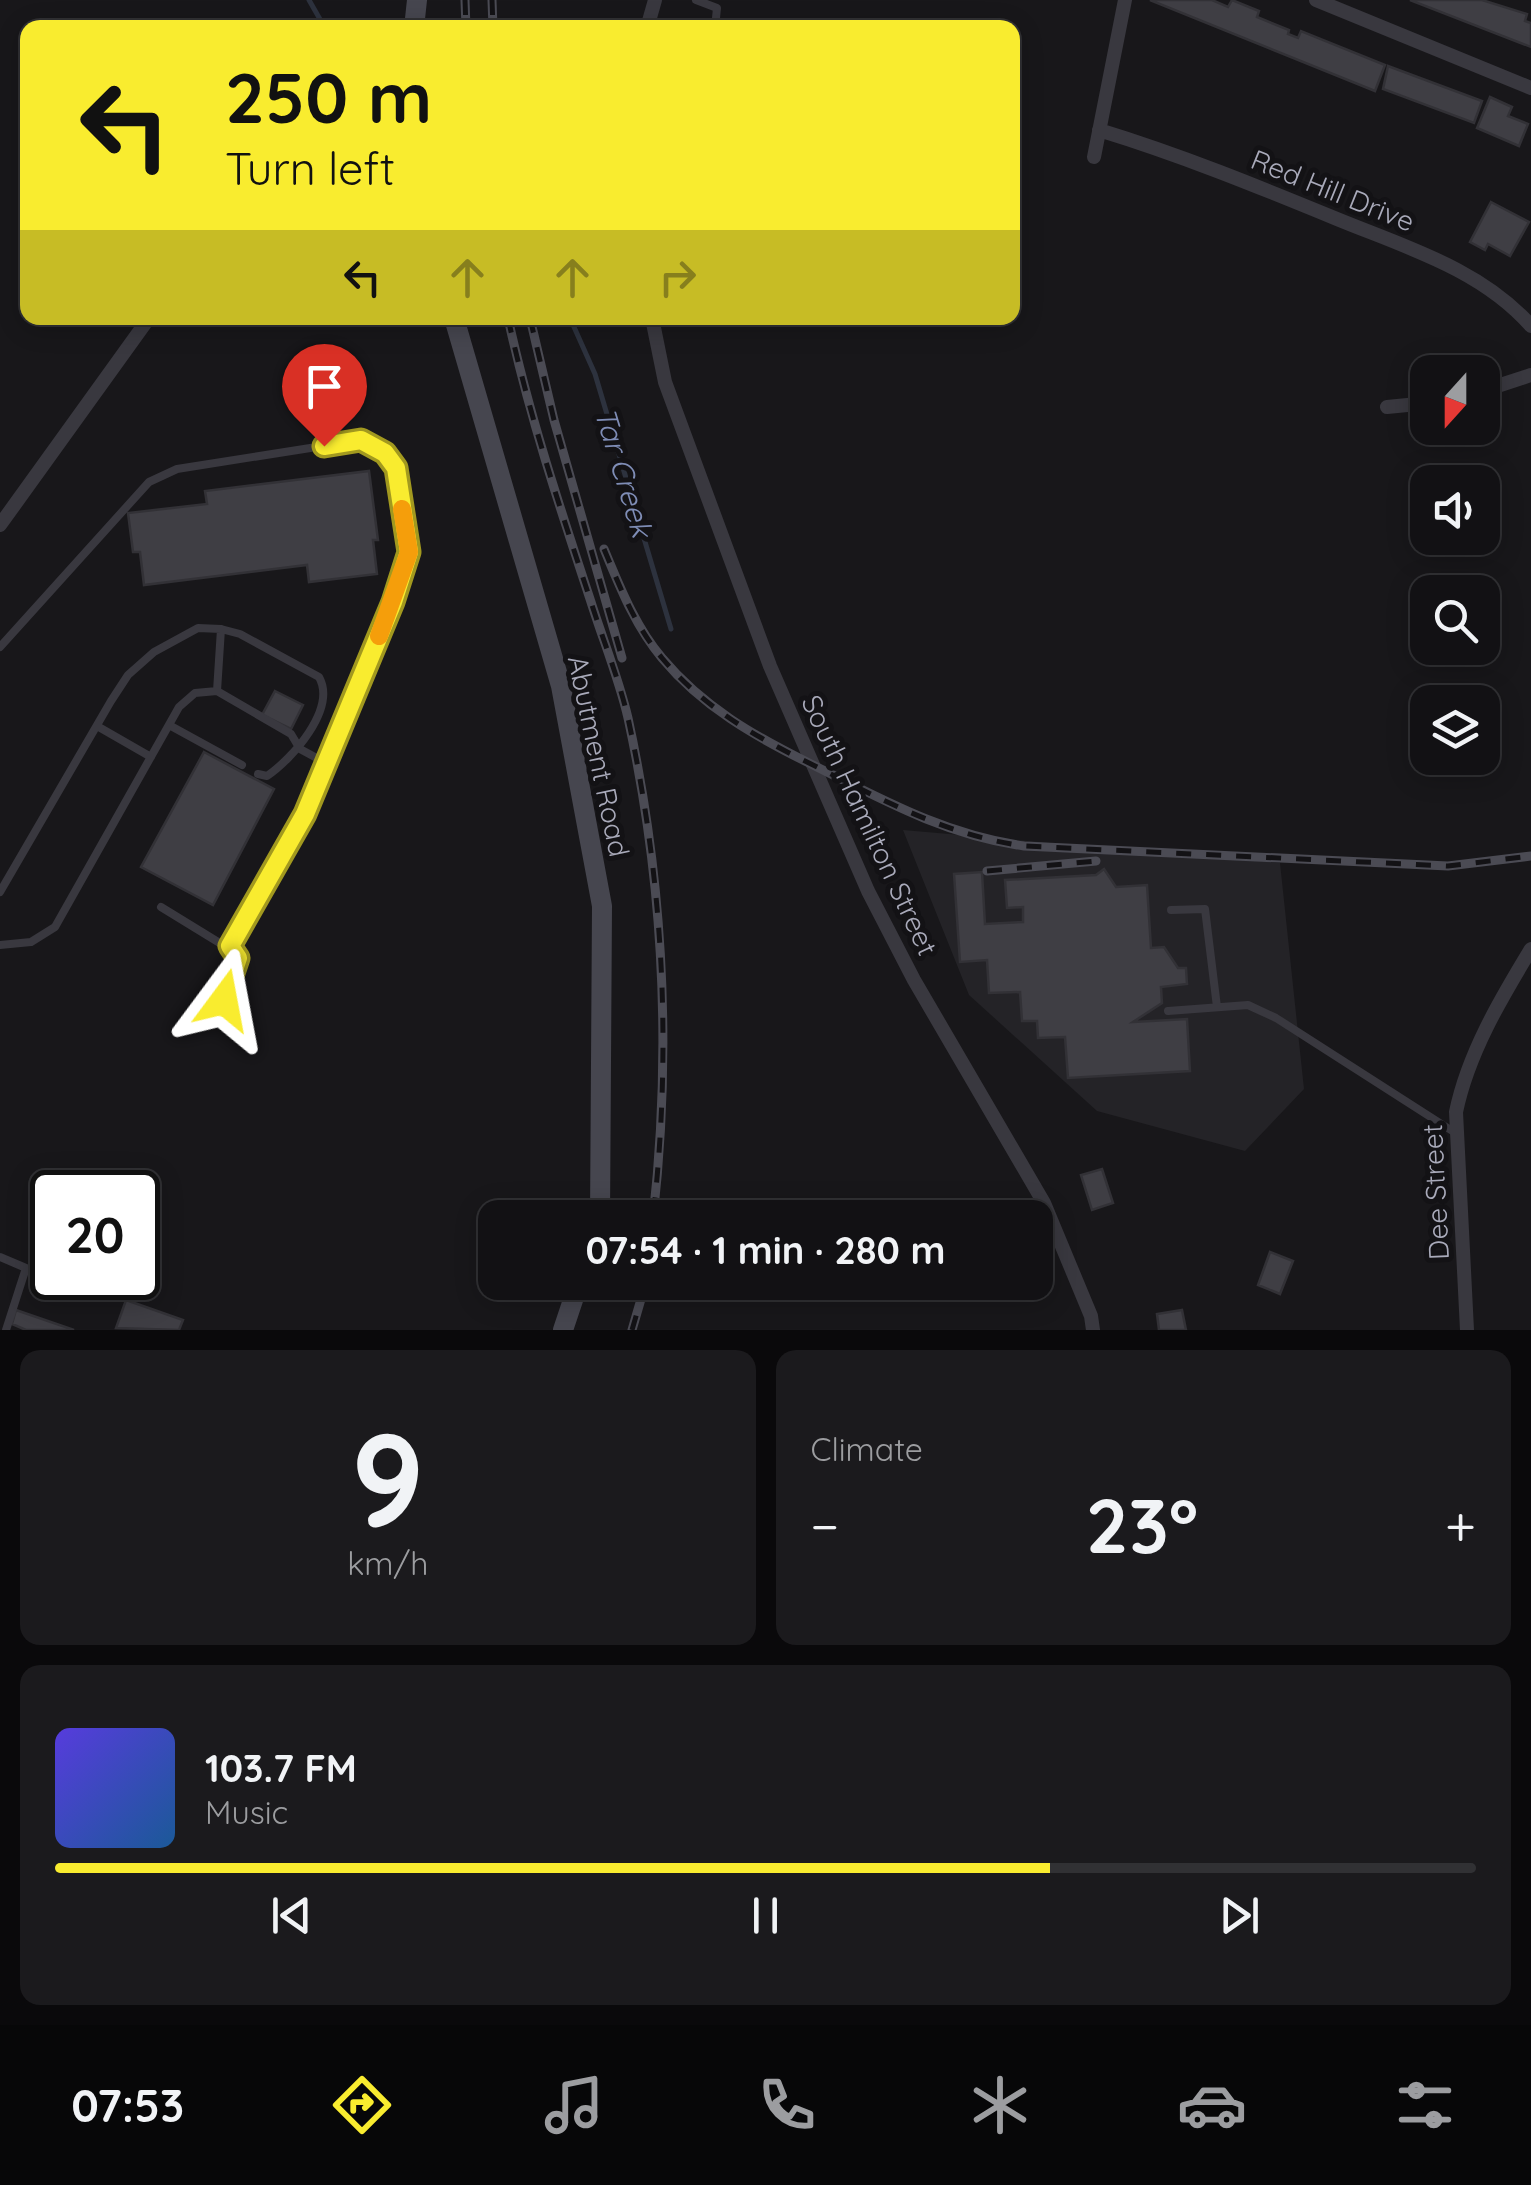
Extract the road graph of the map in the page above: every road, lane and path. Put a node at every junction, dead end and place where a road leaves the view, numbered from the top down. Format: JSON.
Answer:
{"nodes":[{"id":1,"x":696,"y":0,"type":"edge"},
{"id":2,"x":1125,"y":0,"type":"edge"},
{"id":3,"x":1316,"y":0,"type":"edge"},
{"id":4,"x":716,"y":20,"type":"edge"},
{"id":5,"x":1531,"y":88,"type":"edge"},
{"id":6,"x":1100,"y":130,"type":"junction"},
{"id":7,"x":1094,"y":157,"type":"dead end"},
{"id":8,"x":144,"y":325,"type":"edge"},
{"id":9,"x":456,"y":325,"type":"edge"},
{"id":10,"x":653,"y":325,"type":"edge"},
{"id":11,"x":1531,"y":326,"type":"edge"},
{"id":12,"x":1531,"y":375,"type":"edge"},
{"id":13,"x":1500,"y":385,"type":"edge"},
{"id":14,"x":1410,"y":404,"type":"edge"},
{"id":15,"x":1387,"y":406,"type":"dead end"},
{"id":16,"x":0,"y":525,"type":"edge"},
{"id":17,"x":222,"y":628,"type":"junction"},
{"id":18,"x":0,"y":647,"type":"edge"},
{"id":19,"x":216,"y":692,"type":"junction"},
{"id":20,"x":169,"y":724,"type":"junction"},
{"id":21,"x":97,"y":726,"type":"junction"},
{"id":22,"x":300,"y":750,"type":"junction"},
{"id":23,"x":151,"y":756,"type":"junction"},
{"id":24,"x":326,"y":763,"type":"junction"},
{"id":25,"x":242,"y":765,"type":"dead end"},
{"id":26,"x":258,"y":774,"type":"dead end"},
{"id":27,"x":0,"y":892,"type":"edge"},
{"id":28,"x":161,"y":907,"type":"dead end"},
{"id":29,"x":1170,"y":910,"type":"dead end"},
{"id":30,"x":0,"y":945,"type":"edge"},
{"id":31,"x":230,"y":946,"type":"junction"},
{"id":32,"x":1531,"y":949,"type":"edge"},
{"id":33,"x":224,"y":1000,"type":"dead end"},
{"id":34,"x":1217,"y":1007,"type":"junction"},
{"id":35,"x":1168,"y":1011,"type":"dead end"},
{"id":36,"x":1457,"y":1134,"type":"junction"},
{"id":37,"x":600,"y":1200,"type":"edge"},
{"id":38,"x":0,"y":1257,"type":"edge"},
{"id":39,"x":573,"y":1300,"type":"edge"},
{"id":40,"x":0,"y":1308,"type":"edge"},
{"id":41,"x":12,"y":1313,"type":"junction"},
{"id":42,"x":6,"y":1330,"type":"edge"},
{"id":43,"x":563,"y":1330,"type":"edge"},
{"id":44,"x":1093,"y":1330,"type":"edge"},
{"id":45,"x":1468,"y":1330,"type":"edge"}],
"edges":[{"from":1,"to":4,"type":"lane"},
{"from":2,"to":6,"type":"street"},
{"from":3,"to":5,"type":"street"},
{"from":6,"to":7,"type":"street"},
{"from":6,"to":11,"type":"street","name":"Red Hill Drive"},
{"from":8,"to":16,"type":"street"},
{"from":9,"to":37,"type":"main road","name":"Abutment Road"},
{"from":10,"to":44,"type":"street","name":"South Hamilton Street"},
{"from":12,"to":13,"type":"street"},
{"from":14,"to":15,"type":"street"},
{"from":17,"to":19,"type":"lane"},
{"from":17,"to":21,"type":"lane"},
{"from":17,"to":22,"type":"lane"},
{"from":18,"to":24,"type":"lane"},
{"from":19,"to":20,"type":"lane"},
{"from":19,"to":22,"type":"lane"},
{"from":20,"to":23,"type":"lane"},
{"from":20,"to":25,"type":"lane"},
{"from":21,"to":23,"type":"lane"},
{"from":21,"to":27,"type":"lane"},
{"from":22,"to":24,"type":"lane"},
{"from":22,"to":26,"type":"lane"},
{"from":23,"to":30,"type":"lane"},
{"from":24,"to":31,"type":"lane"},
{"from":28,"to":31,"type":"lane"},
{"from":29,"to":34,"type":"lane"},
{"from":31,"to":33,"type":"lane"},
{"from":32,"to":36,"type":"street","name":"Dee Street"},
{"from":34,"to":35,"type":"lane"},
{"from":34,"to":36,"type":"lane"},
{"from":36,"to":45,"type":"street","name":"Dee Street"},
{"from":38,"to":41,"type":"lane"},
{"from":39,"to":43,"type":"main road"},
{"from":40,"to":41,"type":"lane"},
{"from":41,"to":42,"type":"lane"}]}
